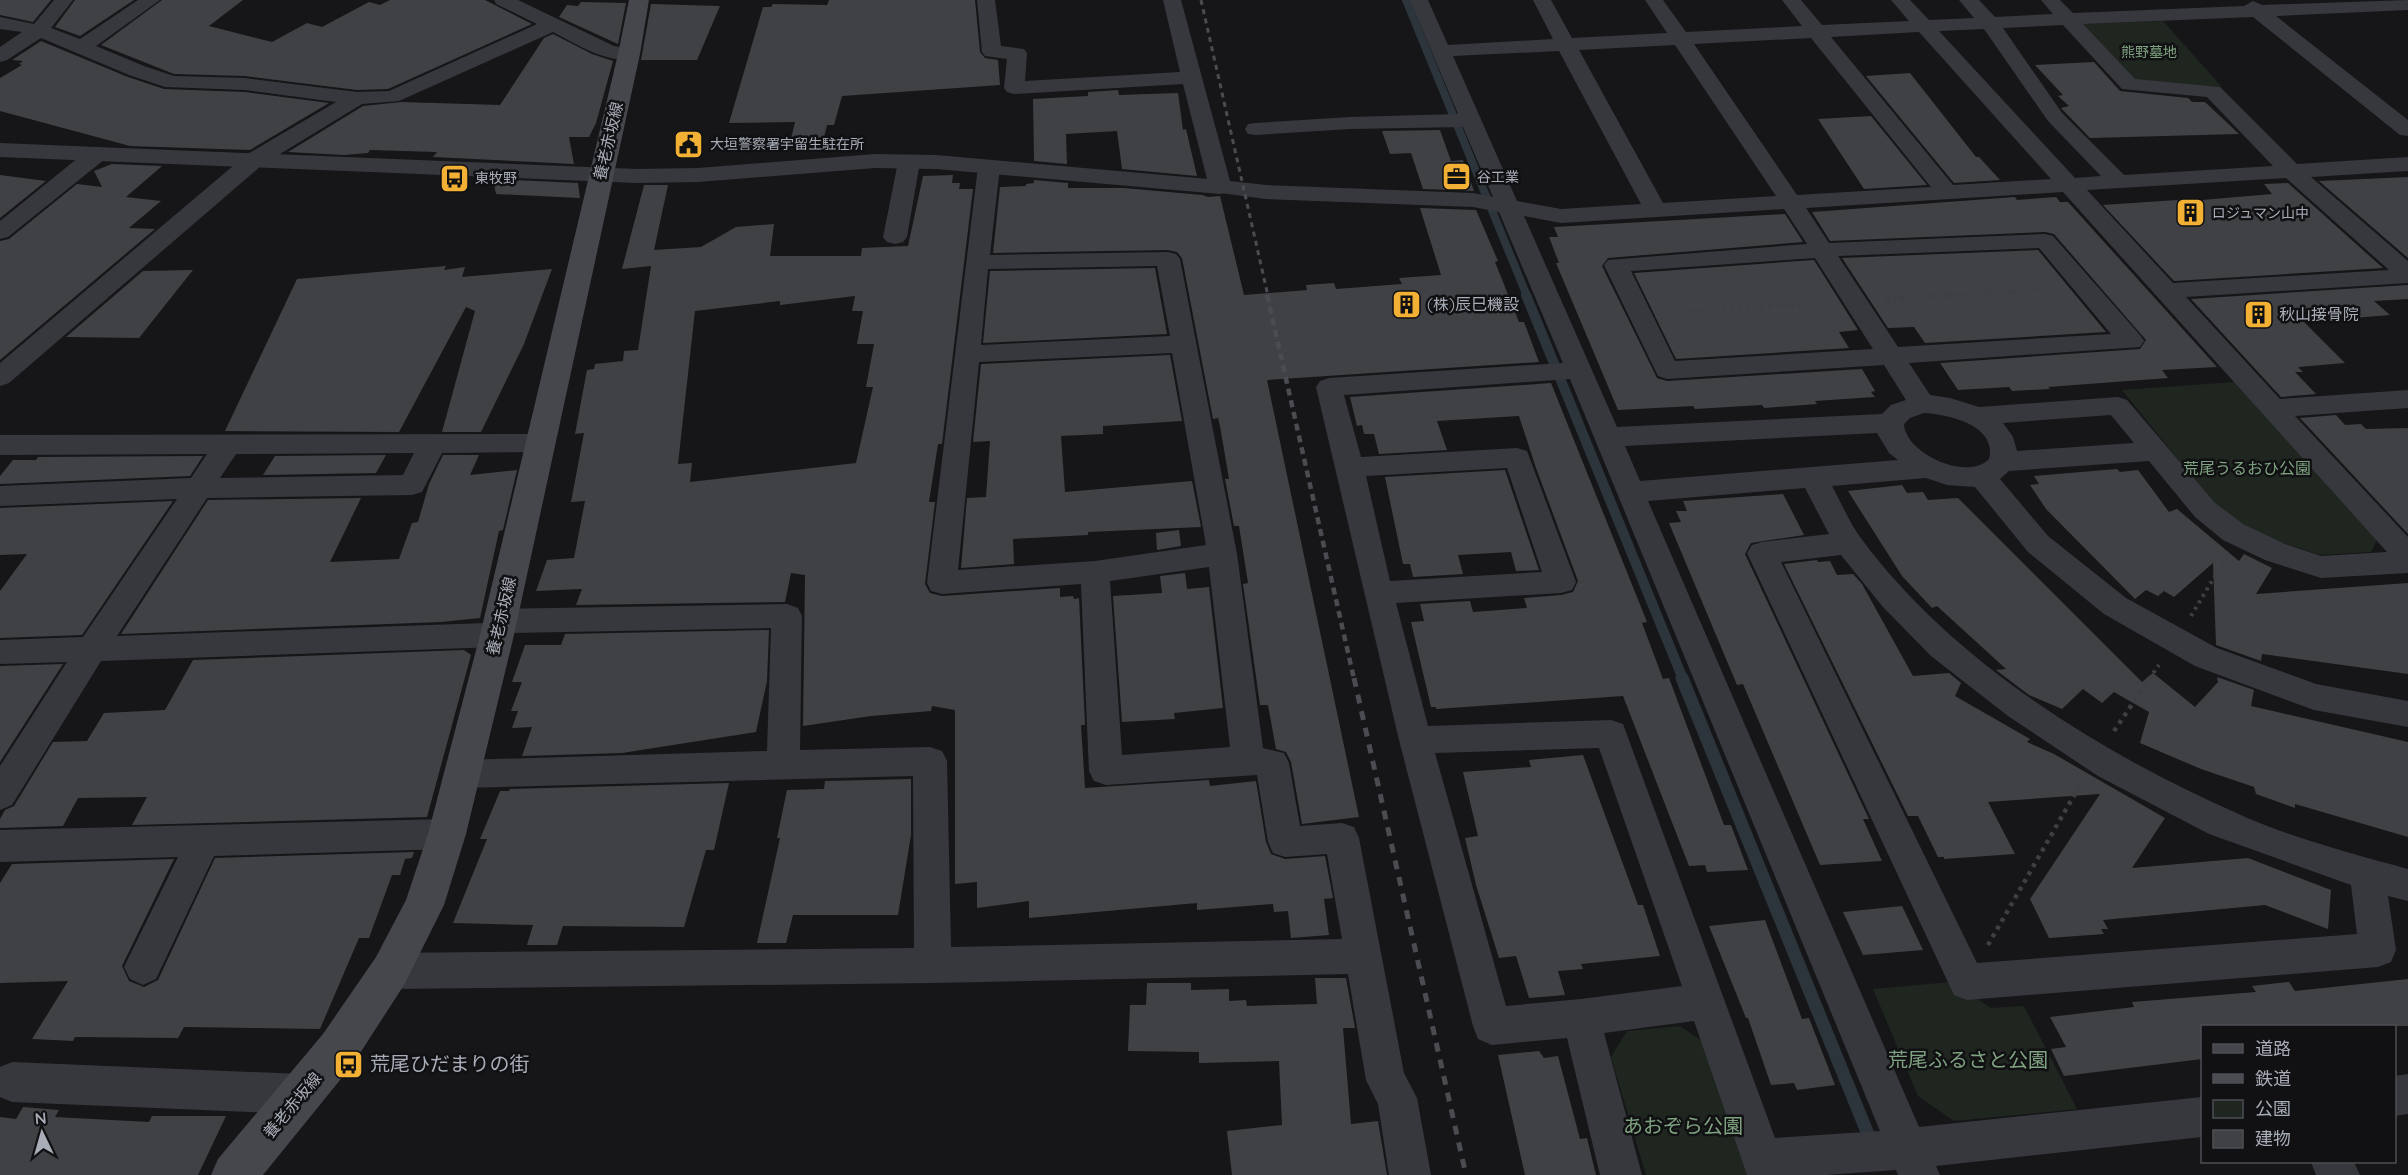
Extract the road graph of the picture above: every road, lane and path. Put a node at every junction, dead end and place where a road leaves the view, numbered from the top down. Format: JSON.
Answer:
{"nodes":[{"id":1,"x":64,"y":0,"type":"edge"},
{"id":2,"x":151,"y":0,"type":"edge"},
{"id":3,"x":503,"y":0,"type":"edge"},
{"id":4,"x":639,"y":0,"type":"edge"},
{"id":5,"x":986,"y":0,"type":"edge"},
{"id":6,"x":1172,"y":0,"type":"edge"},
{"id":7,"x":1419,"y":0,"type":"edge"},
{"id":8,"x":1542,"y":0,"type":"edge"},
{"id":9,"x":1654,"y":0,"type":"edge"},
{"id":10,"x":1791,"y":0,"type":"edge"},
{"id":11,"x":1900,"y":0,"type":"edge"},
{"id":12,"x":1968,"y":0,"type":"edge"},
{"id":13,"x":2050,"y":0,"type":"edge"},
{"id":14,"x":2408,"y":4,"type":"edge"},
{"id":15,"x":2252,"y":6,"type":"edge"},
{"id":16,"x":2069,"y":20,"type":"junction"},
{"id":17,"x":0,"y":23,"type":"edge"},
{"id":18,"x":1990,"y":23,"type":"junction"},
{"id":19,"x":551,"y":25,"type":"junction"},
{"id":20,"x":1923,"y":26,"type":"junction"},
{"id":21,"x":39,"y":30,"type":"junction"},
{"id":22,"x":1816,"y":31,"type":"junction"},
{"id":23,"x":1680,"y":39,"type":"junction"},
{"id":24,"x":1566,"y":45,"type":"junction"},
{"id":25,"x":83,"y":46,"type":"junction"},
{"id":26,"x":1441,"y":51,"type":"junction"},
{"id":27,"x":629,"y":54,"type":"junction"},
{"id":28,"x":0,"y":56,"type":"edge"},
{"id":29,"x":1192,"y":77,"type":"junction"},
{"id":30,"x":357,"y":98,"type":"junction"},
{"id":31,"x":1469,"y":120,"type":"junction"},
{"id":32,"x":1256,"y":129,"type":"dead end"},
{"id":33,"x":2408,"y":130,"type":"edge"},
{"id":34,"x":0,"y":150,"type":"edge"},
{"id":35,"x":97,"y":154,"type":"junction"},
{"id":36,"x":254,"y":160,"type":"junction"},
{"id":37,"x":909,"y":162,"type":"junction"},
{"id":38,"x":2408,"y":164,"type":"edge"},
{"id":39,"x":989,"y":167,"type":"junction"},
{"id":40,"x":2292,"y":172,"type":"junction"},
{"id":41,"x":600,"y":175,"type":"junction"},
{"id":42,"x":2121,"y":183,"type":"junction"},
{"id":43,"x":2071,"y":186,"type":"junction"},
{"id":44,"x":1220,"y":187,"type":"junction"},
{"id":45,"x":1948,"y":193,"type":"junction"},
{"id":46,"x":1791,"y":202,"type":"junction"},
{"id":47,"x":1505,"y":206,"type":"junction"},
{"id":48,"x":1655,"y":210,"type":"junction"},
{"id":49,"x":0,"y":232,"type":"edge"},
{"id":50,"x":895,"y":237,"type":"dead end"},
{"id":51,"x":1823,"y":250,"type":"junction"},
{"id":52,"x":977,"y":262,"type":"junction"},
{"id":53,"x":2408,"y":275,"type":"edge"},
{"id":54,"x":2166,"y":291,"type":"junction"},
{"id":55,"x":1184,"y":344,"type":"junction"},
{"id":56,"x":967,"y":354,"type":"junction"},
{"id":57,"x":1892,"y":357,"type":"junction"},
{"id":58,"x":1565,"y":371,"type":"junction"},
{"id":59,"x":0,"y":376,"type":"edge"},
{"id":60,"x":2408,"y":399,"type":"edge"},
{"id":61,"x":1922,"y":404,"type":"junction"},
{"id":62,"x":2274,"y":408,"type":"junction"},
{"id":63,"x":1976,"y":416,"type":"junction"},
{"id":64,"x":1891,"y":423,"type":"junction"},
{"id":65,"x":1607,"y":437,"type":"junction"},
{"id":66,"x":229,"y":443,"type":"junction"},
{"id":67,"x":540,"y":443,"type":"junction"},
{"id":68,"x":432,"y":445,"type":"junction"},
{"id":69,"x":4,"y":450,"type":"edge"},
{"id":70,"x":2156,"y":451,"type":"junction"},
{"id":71,"x":1350,"y":467,"type":"junction"},
{"id":72,"x":1926,"y":468,"type":"junction"},
{"id":73,"x":1992,"y":469,"type":"junction"},
{"id":74,"x":1813,"y":477,"type":"junction"},
{"id":75,"x":198,"y":488,"type":"junction"},
{"id":76,"x":1630,"y":492,"type":"junction"},
{"id":77,"x":0,"y":496,"type":"edge"},
{"id":78,"x":1848,"y":543,"type":"junction"},
{"id":79,"x":1222,"y":554,"type":"junction"},
{"id":80,"x":2408,"y":556,"type":"edge"},
{"id":81,"x":2408,"y":562,"type":"edge"},
{"id":82,"x":1095,"y":572,"type":"junction"},
{"id":83,"x":1378,"y":593,"type":"junction"},
{"id":84,"x":499,"y":628,"type":"junction"},
{"id":85,"x":91,"y":650,"type":"junction"},
{"id":86,"x":0,"y":652,"type":"edge"},
{"id":87,"x":2408,"y":714,"type":"edge"},
{"id":88,"x":1415,"y":741,"type":"junction"},
{"id":89,"x":1248,"y":760,"type":"junction"},
{"id":90,"x":783,"y":766,"type":"junction"},
{"id":91,"x":462,"y":774,"type":"junction"},
{"id":92,"x":0,"y":795,"type":"edge"},
{"id":93,"x":447,"y":834,"type":"junction"},
{"id":94,"x":203,"y":841,"type":"junction"},
{"id":95,"x":0,"y":846,"type":"edge"},
{"id":96,"x":2367,"y":874,"type":"junction"},
{"id":97,"x":2408,"y":885,"type":"edge"},
{"id":98,"x":1363,"y":956,"type":"junction"},
{"id":99,"x":933,"y":965,"type":"junction"},
{"id":100,"x":143,"y":967,"type":"dead end"},
{"id":101,"x":390,"y":971,"type":"junction"},
{"id":102,"x":1706,"y":1001,"type":"junction"},
{"id":103,"x":1581,"y":1018,"type":"junction"},
{"id":104,"x":12,"y":1082,"type":"dead end"},
{"id":105,"x":301,"y":1094,"type":"junction"},
{"id":106,"x":2201,"y":1117,"type":"edge"},
{"id":107,"x":1908,"y":1158,"type":"edge"},
{"id":108,"x":1766,"y":1167,"type":"edge"},
{"id":109,"x":234,"y":1175,"type":"edge"},
{"id":110,"x":1410,"y":1175,"type":"edge"},
{"id":111,"x":1621,"y":1175,"type":"edge"}],
"edges":[{"from":1,"to":21,"type":"street"},
{"from":2,"to":25,"type":"street"},
{"from":3,"to":19,"type":"street"},
{"from":4,"to":27,"type":"main road","name":"養老赤坂線"},
{"from":5,"to":29,"type":"street"},
{"from":6,"to":29,"type":"street"},
{"from":7,"to":26,"type":"street"},
{"from":8,"to":24,"type":"street"},
{"from":9,"to":23,"type":"street"},
{"from":10,"to":22,"type":"street"},
{"from":11,"to":20,"type":"street"},
{"from":12,"to":18,"type":"street"},
{"from":13,"to":16,"type":"street"},
{"from":14,"to":15,"type":"street"},
{"from":15,"to":16,"type":"street"},
{"from":15,"to":33,"type":"street"},
{"from":16,"to":18,"type":"street"},
{"from":16,"to":40,"type":"street"},
{"from":17,"to":21,"type":"street"},
{"from":18,"to":20,"type":"street"},
{"from":18,"to":42,"type":"street"},
{"from":19,"to":27,"type":"street"},
{"from":19,"to":30,"type":"street"},
{"from":20,"to":22,"type":"street"},
{"from":20,"to":43,"type":"street"},
{"from":21,"to":25,"type":"street"},
{"from":21,"to":28,"type":"street"},
{"from":22,"to":23,"type":"street"},
{"from":22,"to":45,"type":"street"},
{"from":23,"to":24,"type":"street"},
{"from":23,"to":46,"type":"street"},
{"from":24,"to":26,"type":"street"},
{"from":24,"to":48,"type":"street"},
{"from":25,"to":30,"type":"street"},
{"from":26,"to":31,"type":"street"},
{"from":27,"to":41,"type":"main road","name":"養老赤坂線"},
{"from":29,"to":44,"type":"street"},
{"from":30,"to":36,"type":"street"},
{"from":31,"to":32,"type":"street"},
{"from":31,"to":47,"type":"street"},
{"from":34,"to":35,"type":"street"},
{"from":35,"to":36,"type":"street"},
{"from":35,"to":49,"type":"street"},
{"from":36,"to":41,"type":"street"},
{"from":36,"to":59,"type":"street"},
{"from":37,"to":39,"type":"street"},
{"from":37,"to":41,"type":"street"},
{"from":37,"to":50,"type":"street"},
{"from":38,"to":40,"type":"street"},
{"from":39,"to":44,"type":"street"},
{"from":39,"to":52,"type":"street"},
{"from":40,"to":42,"type":"street"},
{"from":40,"to":53,"type":"street"},
{"from":41,"to":67,"type":"main road","name":"養老赤坂線"},
{"from":42,"to":43,"type":"street"},
{"from":43,"to":45,"type":"street"},
{"from":43,"to":54,"type":"street"},
{"from":44,"to":47,"type":"street"},
{"from":45,"to":46,"type":"street"},
{"from":46,"to":48,"type":"street"},
{"from":46,"to":51,"type":"street"},
{"from":47,"to":48,"type":"street"},
{"from":47,"to":58,"type":"street"},
{"from":51,"to":57,"type":"street"},
{"from":51,"to":57,"type":"street"},
{"from":51,"to":57,"type":"street"},
{"from":52,"to":55,"type":"street"},
{"from":52,"to":56,"type":"street"},
{"from":53,"to":54,"type":"street"},
{"from":54,"to":62,"type":"street"},
{"from":55,"to":56,"type":"street"},
{"from":55,"to":79,"type":"street"},
{"from":56,"to":82,"type":"street"},
{"from":57,"to":61,"type":"street"},
{"from":58,"to":65,"type":"street"},
{"from":58,"to":71,"type":"street"},
{"from":60,"to":62,"type":"street"},
{"from":61,"to":63,"type":"street"},
{"from":61,"to":64,"type":"street"},
{"from":62,"to":80,"type":"street"},
{"from":63,"to":70,"type":"street"},
{"from":63,"to":73,"type":"street"},
{"from":64,"to":65,"type":"street"},
{"from":64,"to":72,"type":"street"},
{"from":65,"to":76,"type":"street"},
{"from":66,"to":68,"type":"street"},
{"from":66,"to":69,"type":"street"},
{"from":66,"to":75,"type":"street"},
{"from":67,"to":68,"type":"street"},
{"from":67,"to":84,"type":"main road","name":"養老赤坂線"},
{"from":68,"to":75,"type":"street"},
{"from":70,"to":73,"type":"street"},
{"from":70,"to":81,"type":"street"},
{"from":71,"to":83,"type":"street"},
{"from":71,"to":83,"type":"street"},
{"from":72,"to":73,"type":"street"},
{"from":72,"to":74,"type":"street"},
{"from":73,"to":87,"type":"street"},
{"from":74,"to":76,"type":"street"},
{"from":74,"to":78,"type":"street"},
{"from":75,"to":77,"type":"street"},
{"from":75,"to":85,"type":"street"},
{"from":76,"to":107,"type":"street"},
{"from":78,"to":96,"type":"street"},
{"from":78,"to":96,"type":"street"},
{"from":79,"to":82,"type":"street"},
{"from":79,"to":89,"type":"street"},
{"from":82,"to":89,"type":"street"},
{"from":83,"to":88,"type":"street"},
{"from":84,"to":85,"type":"street"},
{"from":84,"to":90,"type":"street"},
{"from":84,"to":91,"type":"main road","name":"養老赤坂線"},
{"from":85,"to":86,"type":"street"},
{"from":85,"to":92,"type":"street"},
{"from":88,"to":102,"type":"street"},
{"from":88,"to":103,"type":"street"},
{"from":89,"to":98,"type":"street"},
{"from":90,"to":91,"type":"street"},
{"from":90,"to":99,"type":"street"},
{"from":91,"to":93,"type":"main road","name":"養老赤坂線"},
{"from":93,"to":94,"type":"street"},
{"from":93,"to":101,"type":"main road","name":"養老赤坂線"},
{"from":94,"to":95,"type":"street"},
{"from":94,"to":100,"type":"street"},
{"from":96,"to":97,"type":"street"},
{"from":98,"to":99,"type":"street"},
{"from":98,"to":110,"type":"street"},
{"from":99,"to":101,"type":"street"},
{"from":101,"to":105,"type":"main road","name":"養老赤坂線"},
{"from":102,"to":103,"type":"street"},
{"from":102,"to":108,"type":"street"},
{"from":103,"to":111,"type":"street"},
{"from":104,"to":105,"type":"street"},
{"from":105,"to":109,"type":"main road","name":"養老赤坂線"},
{"from":106,"to":107,"type":"street"},
{"from":107,"to":108,"type":"street"}]}
